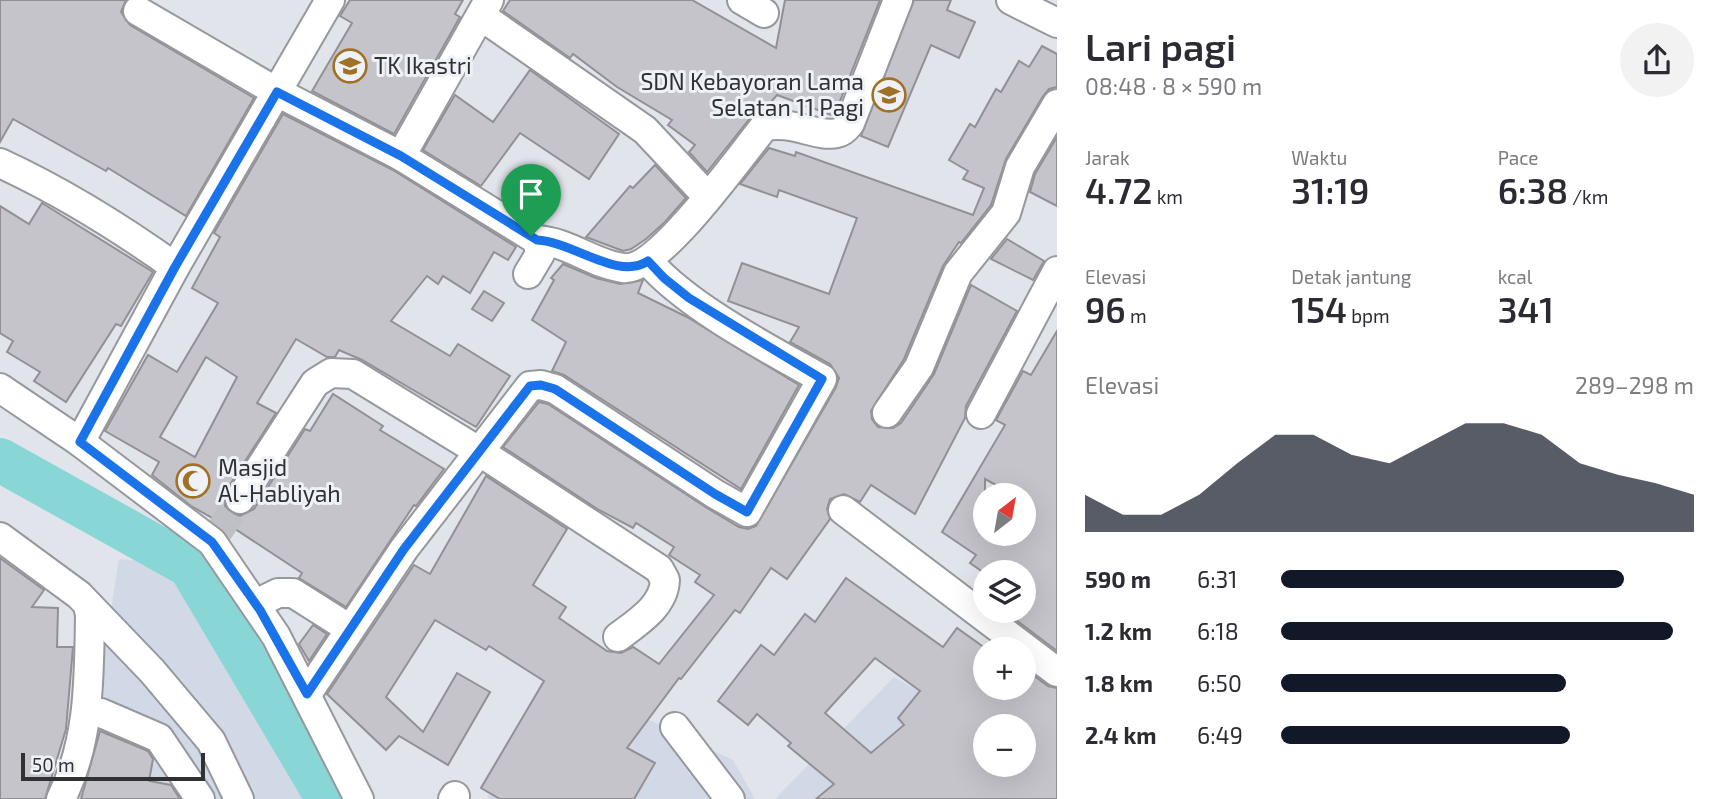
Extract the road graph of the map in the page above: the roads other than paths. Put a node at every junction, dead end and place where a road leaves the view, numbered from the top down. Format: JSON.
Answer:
{"nodes":[{"id":1,"x":330,"y":0,"type":"edge"},
{"id":2,"x":898,"y":0,"type":"edge"},
{"id":3,"x":1011,"y":0,"type":"edge"},
{"id":4,"x":485,"y":8,"type":"edge"},
{"id":5,"x":138,"y":11,"type":"dead end"},
{"id":6,"x":1057,"y":23,"type":"edge"},
{"id":7,"x":277,"y":92,"type":"junction"},
{"id":8,"x":1057,"y":104,"type":"edge"},
{"id":9,"x":401,"y":156,"type":"junction"},
{"id":10,"x":0,"y":163,"type":"edge"},
{"id":11,"x":707,"y":196,"type":"junction"},
{"id":12,"x":537,"y":240,"type":"junction"},
{"id":13,"x":648,"y":261,"type":"junction"},
{"id":14,"x":175,"y":267,"type":"junction"},
{"id":15,"x":1057,"y":271,"type":"edge"},
{"id":16,"x":528,"y":274,"type":"dead end"},
{"id":17,"x":0,"y":388,"type":"edge"},
{"id":18,"x":887,"y":412,"type":"dead end"},
{"id":19,"x":981,"y":414,"type":"dead end"},
{"id":20,"x":80,"y":442,"type":"junction"},
{"id":21,"x":480,"y":452,"type":"junction"},
{"id":22,"x":240,"y":499,"type":"tunnel mouth"},
{"id":23,"x":843,"y":510,"type":"dead end"},
{"id":24,"x":0,"y":537,"type":"edge"},
{"id":25,"x":256,"y":604,"type":"junction"},
{"id":26,"x":88,"y":605,"type":"junction"},
{"id":27,"x":350,"y":629,"type":"junction"},
{"id":28,"x":618,"y":637,"type":"dead end"},
{"id":29,"x":1057,"y":673,"type":"edge"},
{"id":30,"x":307,"y":694,"type":"junction"},
{"id":31,"x":101,"y":713,"type":"dead end"},
{"id":32,"x":675,"y":727,"type":"dead end"},
{"id":33,"x":61,"y":799,"type":"edge"},
{"id":34,"x":200,"y":799,"type":"edge"},
{"id":35,"x":239,"y":799,"type":"edge"},
{"id":36,"x":359,"y":799,"type":"edge"},
{"id":37,"x":730,"y":799,"type":"edge"}],
"edges":[{"from":1,"to":7,"type":"street"},
{"from":2,"to":11,"type":"street"},
{"from":3,"to":6,"type":"street"},
{"from":4,"to":9,"type":"street"},
{"from":4,"to":11,"type":"street"},
{"from":5,"to":7,"type":"street"},
{"from":7,"to":9,"type":"street"},
{"from":7,"to":14,"type":"street"},
{"from":8,"to":18,"type":"street"},
{"from":9,"to":12,"type":"street"},
{"from":10,"to":14,"type":"street"},
{"from":11,"to":13,"type":"street"},
{"from":12,"to":13,"type":"street"},
{"from":12,"to":16,"type":"street"},
{"from":13,"to":21,"type":"street"},
{"from":14,"to":20,"type":"street"},
{"from":15,"to":19,"type":"street"},
{"from":17,"to":20,"type":"street"},
{"from":20,"to":25,"type":"street"},
{"from":21,"to":22,"type":"street"},
{"from":21,"to":27,"type":"street"},
{"from":21,"to":28,"type":"street"},
{"from":23,"to":29,"type":"street"},
{"from":24,"to":26,"type":"street"},
{"from":25,"to":27,"type":"street"},
{"from":25,"to":30,"type":"street"},
{"from":26,"to":33,"type":"street"},
{"from":26,"to":35,"type":"street"},
{"from":27,"to":30,"type":"street"},
{"from":30,"to":36,"type":"street"},
{"from":31,"to":34,"type":"street"},
{"from":32,"to":37,"type":"street"}]}
